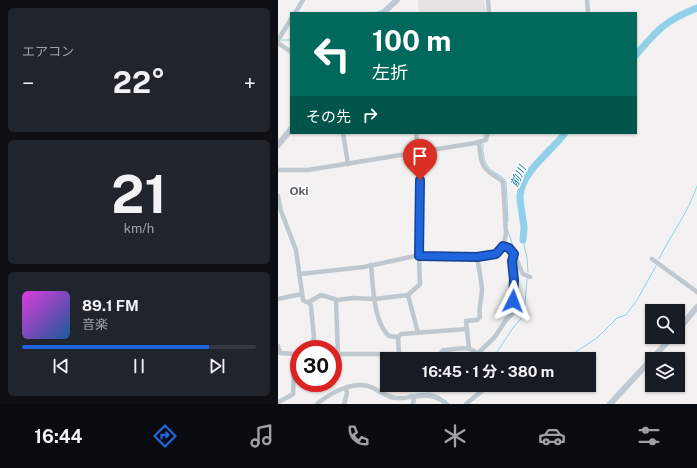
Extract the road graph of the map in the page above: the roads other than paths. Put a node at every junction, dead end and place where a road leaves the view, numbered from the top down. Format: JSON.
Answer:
{"nodes":[{"id":1,"x":303,"y":0,"type":"edge"},
{"id":2,"x":397,"y":0,"type":"edge"},
{"id":3,"x":488,"y":0,"type":"edge"},
{"id":4,"x":587,"y":0,"type":"edge"},
{"id":5,"x":390,"y":11,"type":"edge"},
{"id":6,"x":296,"y":12,"type":"edge"},
{"id":7,"x":489,"y":12,"type":"edge"},
{"id":8,"x":588,"y":12,"type":"edge"},
{"id":9,"x":290,"y":21,"type":"edge"},
{"id":10,"x":278,"y":40,"type":"edge"},
{"id":11,"x":278,"y":43,"type":"edge"},
{"id":12,"x":290,"y":51,"type":"edge"},
{"id":13,"x":290,"y":130,"type":"edge"},
{"id":14,"x":343,"y":134,"type":"edge"},
{"id":15,"x":416,"y":134,"type":"edge"},
{"id":16,"x":487,"y":134,"type":"edge"},
{"id":17,"x":482,"y":141,"type":"junction"},
{"id":18,"x":278,"y":145,"type":"edge"},
{"id":19,"x":419,"y":152,"type":"junction"},
{"id":20,"x":348,"y":164,"type":"junction"},
{"id":21,"x":278,"y":170,"type":"edge"},
{"id":22,"x":278,"y":196,"type":"edge"},
{"id":23,"x":503,"y":246,"type":"junction"},
{"id":24,"x":514,"y":254,"type":"junction"},
{"id":25,"x":419,"y":256,"type":"junction"},
{"id":26,"x":477,"y":257,"type":"junction"},
{"id":27,"x":652,"y":259,"type":"dead end"},
{"id":28,"x":371,"y":265,"type":"junction"},
{"id":29,"x":300,"y":274,"type":"junction"},
{"id":30,"x":530,"y":277,"type":"dead end"},
{"id":31,"x":697,"y":292,"type":"edge"},
{"id":32,"x":301,"y":294,"type":"junction"},
{"id":33,"x":408,"y":295,"type":"junction"},
{"id":34,"x":278,"y":299,"type":"edge"},
{"id":35,"x":375,"y":299,"type":"junction"},
{"id":36,"x":336,"y":300,"type":"junction"},
{"id":37,"x":309,"y":302,"type":"junction"},
{"id":38,"x":697,"y":307,"type":"edge"},
{"id":39,"x":685,"y":322,"type":"edge"},
{"id":40,"x":467,"y":329,"type":"junction"},
{"id":41,"x":418,"y":333,"type":"junction"},
{"id":42,"x":398,"y":337,"type":"junction"},
{"id":43,"x":313,"y":340,"type":"edge"},
{"id":44,"x":337,"y":340,"type":"edge"},
{"id":45,"x":666,"y":344,"type":"edge"},
{"id":46,"x":278,"y":346,"type":"edge"},
{"id":47,"x":469,"y":348,"type":"junction"},
{"id":48,"x":399,"y":352,"type":"edge"},
{"id":49,"x":442,"y":352,"type":"edge"},
{"id":50,"x":475,"y":352,"type":"edge"},
{"id":51,"x":481,"y":352,"type":"edge"},
{"id":52,"x":290,"y":353,"type":"edge"},
{"id":53,"x":342,"y":354,"type":"edge"},
{"id":54,"x":380,"y":356,"type":"edge"},
{"id":55,"x":346,"y":388,"type":"junction"},
{"id":56,"x":293,"y":392,"type":"edge"},
{"id":57,"x":481,"y":392,"type":"edge"},
{"id":58,"x":414,"y":397,"type":"junction"},
{"id":59,"x":281,"y":402,"type":"edge"},
{"id":60,"x":317,"y":404,"type":"edge"},
{"id":61,"x":344,"y":404,"type":"edge"},
{"id":62,"x":412,"y":404,"type":"edge"},
{"id":63,"x":446,"y":404,"type":"edge"},
{"id":64,"x":466,"y":404,"type":"edge"},
{"id":65,"x":610,"y":404,"type":"edge"}],
"edges":[{"from":1,"to":6,"type":"street"},
{"from":2,"to":5,"type":"street"},
{"from":3,"to":7,"type":"street"},
{"from":4,"to":8,"type":"street"},
{"from":9,"to":10,"type":"street"},
{"from":11,"to":12,"type":"street"},
{"from":13,"to":18,"type":"street"},
{"from":14,"to":20,"type":"street"},
{"from":15,"to":19,"type":"street"},
{"from":16,"to":17,"type":"street"},
{"from":17,"to":19,"type":"street"},
{"from":17,"to":23,"type":"street"},
{"from":19,"to":20,"type":"street"},
{"from":19,"to":25,"type":"street"},
{"from":20,"to":21,"type":"street"},
{"from":22,"to":29,"type":"street"},
{"from":23,"to":24,"type":"street"},
{"from":23,"to":26,"type":"street"},
{"from":24,"to":30,"type":"street"},
{"from":24,"to":51,"type":"street"},
{"from":25,"to":26,"type":"street"},
{"from":25,"to":28,"type":"street"},
{"from":25,"to":33,"type":"street"},
{"from":26,"to":40,"type":"street"},
{"from":27,"to":31,"type":"street"},
{"from":28,"to":29,"type":"street"},
{"from":28,"to":35,"type":"street"},
{"from":29,"to":32,"type":"street"},
{"from":32,"to":34,"type":"street"},
{"from":32,"to":37,"type":"street"},
{"from":33,"to":35,"type":"street"},
{"from":33,"to":41,"type":"street"},
{"from":35,"to":36,"type":"street"},
{"from":35,"to":42,"type":"street"},
{"from":36,"to":37,"type":"street"},
{"from":36,"to":44,"type":"street"},
{"from":37,"to":43,"type":"street"},
{"from":38,"to":39,"type":"street"},
{"from":40,"to":41,"type":"street"},
{"from":40,"to":47,"type":"street"},
{"from":41,"to":42,"type":"street"},
{"from":42,"to":48,"type":"street"},
{"from":45,"to":65,"type":"street"},
{"from":46,"to":52,"type":"street"},
{"from":47,"to":49,"type":"street"},
{"from":47,"to":50,"type":"street"},
{"from":53,"to":54,"type":"street"},
{"from":55,"to":58,"type":"street"},
{"from":55,"to":60,"type":"street"},
{"from":55,"to":61,"type":"street"},
{"from":56,"to":59,"type":"street"},
{"from":57,"to":64,"type":"street"},
{"from":58,"to":62,"type":"street"},
{"from":58,"to":63,"type":"street"}]}
